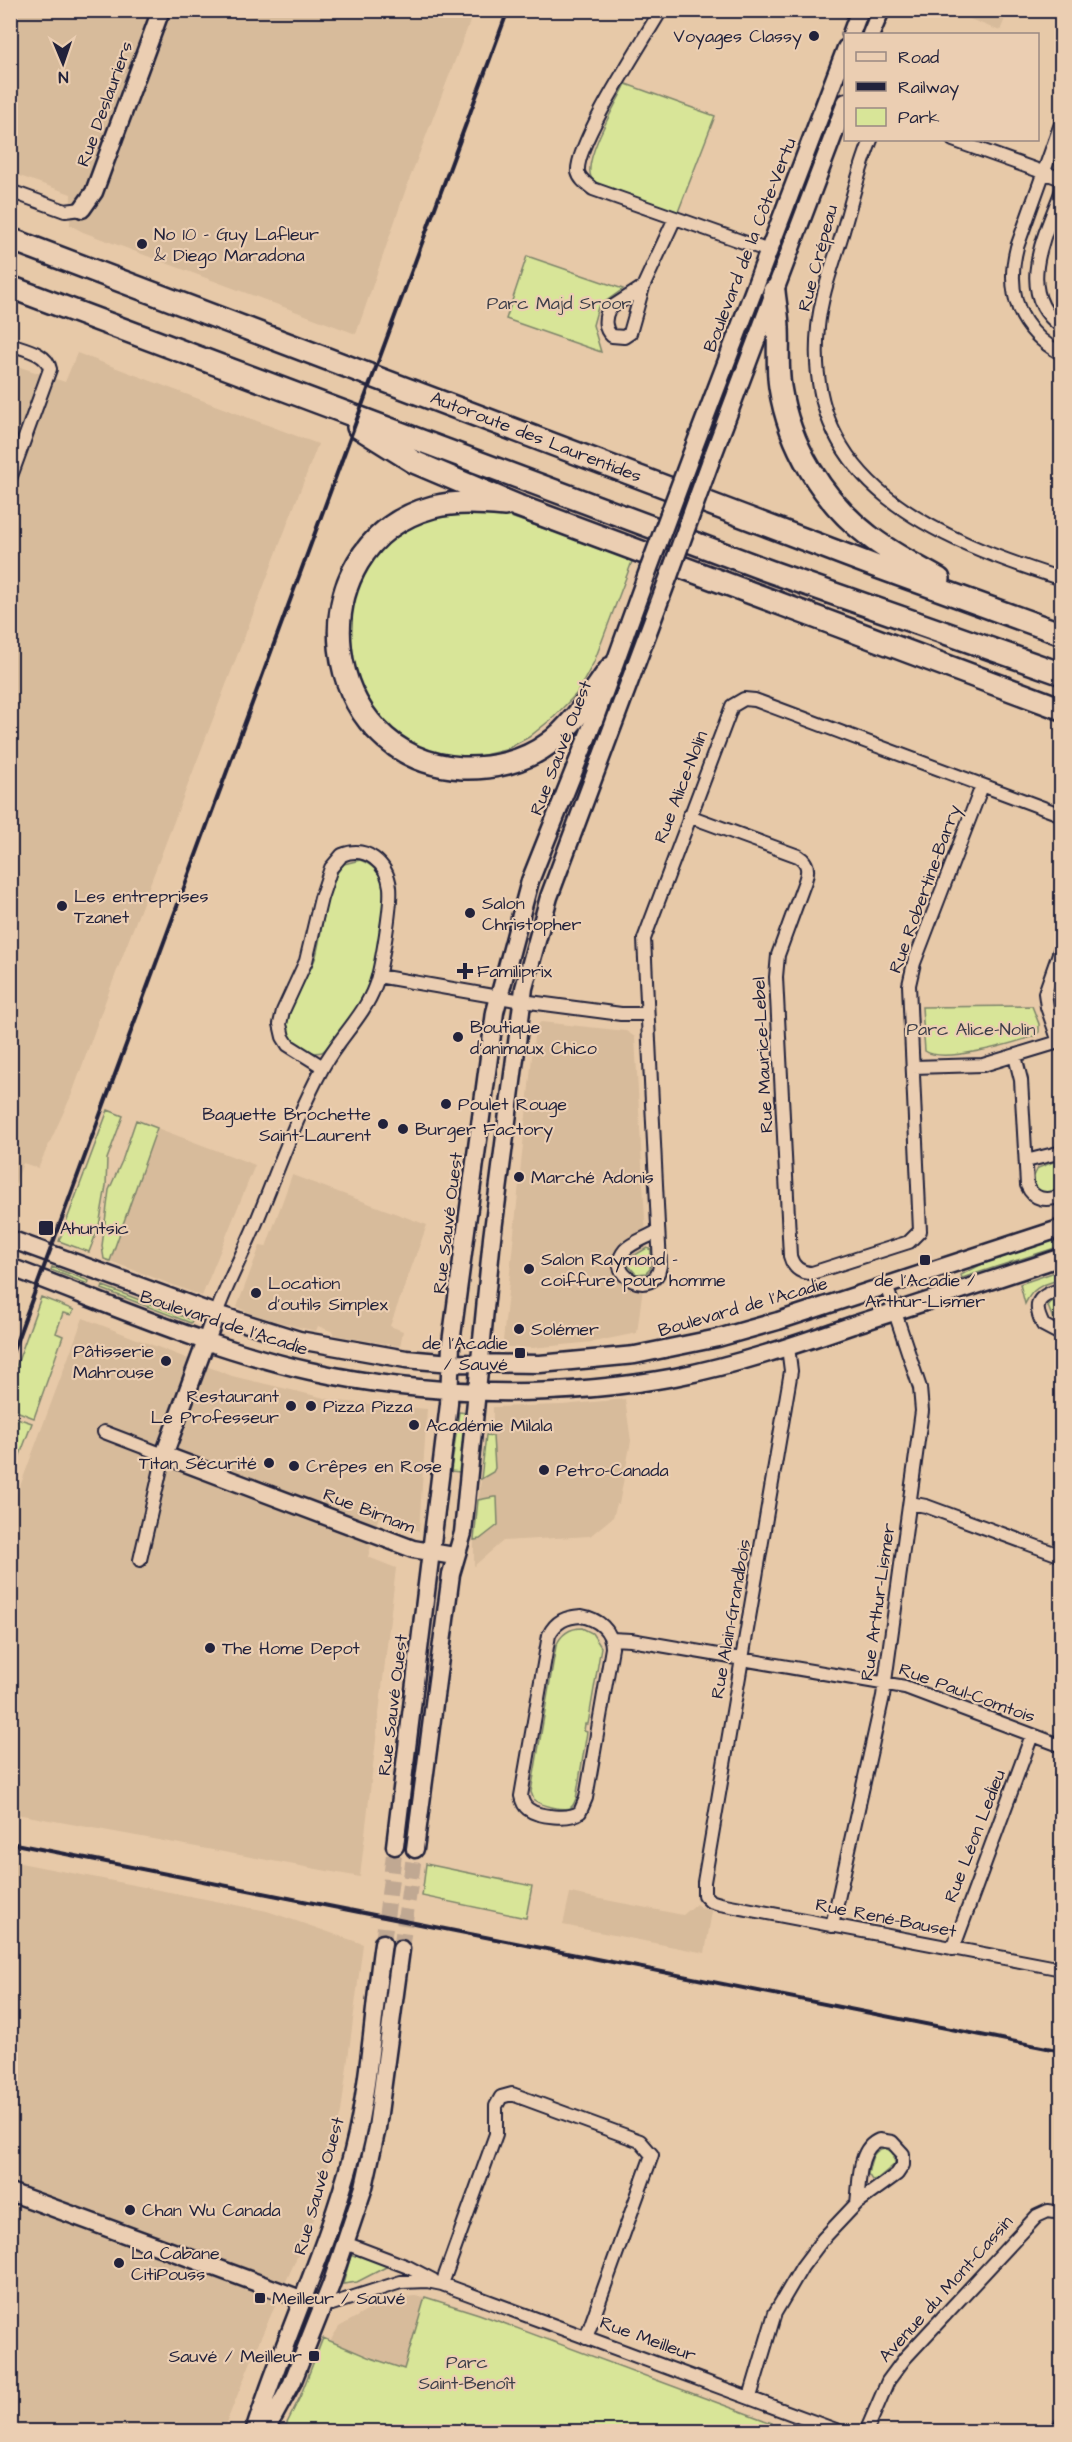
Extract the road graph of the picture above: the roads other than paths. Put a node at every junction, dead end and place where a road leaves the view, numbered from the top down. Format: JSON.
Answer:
{"nodes":[{"id":1,"x":161,"y":10,"type":"edge"},
{"id":2,"x":661,"y":10,"type":"edge"},
{"id":3,"x":881,"y":10,"type":"edge"},
{"id":4,"x":859,"y":12,"type":"edge"},
{"id":5,"x":851,"y":33,"type":"edge"},
{"id":6,"x":871,"y":33,"type":"edge"},
{"id":7,"x":844,"y":53,"type":"edge"},
{"id":8,"x":844,"y":107,"type":"edge"},
{"id":9,"x":1062,"y":121,"type":"edge"},
{"id":10,"x":872,"y":141,"type":"edge"},
{"id":11,"x":956,"y":141,"type":"edge"},
{"id":12,"x":1043,"y":171,"type":"junction"},
{"id":13,"x":1062,"y":178,"type":"edge"},
{"id":14,"x":1062,"y":190,"type":"edge"},
{"id":15,"x":10,"y":191,"type":"edge"},
{"id":16,"x":82,"y":209,"type":"joint"},
{"id":17,"x":675,"y":218,"type":"junction"},
{"id":18,"x":10,"y":239,"type":"edge"},
{"id":19,"x":769,"y":251,"type":"junction"},
{"id":20,"x":10,"y":287,"type":"edge"},
{"id":21,"x":643,"y":287,"type":"dead end"},
{"id":22,"x":774,"y":291,"type":"junction"},
{"id":23,"x":1062,"y":327,"type":"edge"},
{"id":24,"x":10,"y":344,"type":"edge"},
{"id":25,"x":1062,"y":354,"type":"edge"},
{"id":26,"x":316,"y":402,"type":"junction"},
{"id":27,"x":691,"y":455,"type":"joint"},
{"id":28,"x":10,"y":479,"type":"edge"},
{"id":29,"x":518,"y":506,"type":"junction"},
{"id":30,"x":1062,"y":579,"type":"edge"},
{"id":31,"x":986,"y":607,"type":"junction"},
{"id":32,"x":1062,"y":634,"type":"edge"},
{"id":33,"x":611,"y":668,"type":"junction"},
{"id":34,"x":1062,"y":674,"type":"edge"},
{"id":35,"x":1034,"y":698,"type":"junction"},
{"id":36,"x":1062,"y":704,"type":"edge"},
{"id":37,"x":1062,"y":709,"type":"edge"},
{"id":38,"x":982,"y":786,"type":"junction"},
{"id":39,"x":1062,"y":815,"type":"edge"},
{"id":40,"x":689,"y":816,"type":"junction"},
{"id":41,"x":1062,"y":945,"type":"edge"},
{"id":42,"x":378,"y":976,"type":"junction"},
{"id":43,"x":499,"y":998,"type":"junction"},
{"id":44,"x":522,"y":1001,"type":"junction"},
{"id":45,"x":647,"y":1014,"type":"junction"},
{"id":46,"x":1060,"y":1041,"type":"edge"},
{"id":47,"x":1015,"y":1056,"type":"junction"},
{"id":48,"x":323,"y":1067,"type":"junction"},
{"id":49,"x":912,"y":1067,"type":"junction"},
{"id":50,"x":1062,"y":1152,"type":"edge"},
{"id":51,"x":1026,"y":1161,"type":"junction"},
{"id":52,"x":1062,"y":1196,"type":"edge"},
{"id":53,"x":1062,"y":1227,"type":"edge"},
{"id":54,"x":658,"y":1231,"type":"dead end"},
{"id":55,"x":10,"y":1239,"type":"edge"},
{"id":56,"x":1062,"y":1257,"type":"edge"},
{"id":57,"x":10,"y":1267,"type":"edge"},
{"id":58,"x":796,"y":1268,"type":"joint"},
{"id":59,"x":886,"y":1285,"type":"junction"},
{"id":60,"x":1062,"y":1289,"type":"edge"},
{"id":61,"x":894,"y":1312,"type":"junction"},
{"id":62,"x":216,"y":1314,"type":"junction"},
{"id":63,"x":1062,"y":1335,"type":"edge"},
{"id":64,"x":206,"y":1341,"type":"junction"},
{"id":65,"x":788,"y":1347,"type":"junction"},
{"id":66,"x":451,"y":1363,"type":"junction"},
{"id":67,"x":481,"y":1363,"type":"junction"},
{"id":68,"x":450,"y":1390,"type":"junction"},
{"id":69,"x":478,"y":1391,"type":"junction"},
{"id":70,"x":104,"y":1432,"type":"dead end"},
{"id":71,"x":164,"y":1455,"type":"junction"},
{"id":72,"x":910,"y":1503,"type":"junction"},
{"id":73,"x":431,"y":1553,"type":"junction"},
{"id":74,"x":454,"y":1556,"type":"junction"},
{"id":75,"x":1062,"y":1556,"type":"edge"},
{"id":76,"x":140,"y":1560,"type":"dead end"},
{"id":77,"x":611,"y":1640,"type":"junction"},
{"id":78,"x":742,"y":1659,"type":"junction"},
{"id":79,"x":885,"y":1683,"type":"junction"},
{"id":80,"x":1032,"y":1735,"type":"junction"},
{"id":81,"x":1062,"y":1746,"type":"edge"},
{"id":82,"x":395,"y":1846,"type":"tunnel mouth"},
{"id":83,"x":415,"y":1849,"type":"tunnel mouth"},
{"id":84,"x":706,"y":1897,"type":"joint"},
{"id":85,"x":832,"y":1926,"type":"junction"},
{"id":86,"x":383,"y":1943,"type":"tunnel mouth"},
{"id":87,"x":953,"y":1949,"type":"junction"},
{"id":88,"x":401,"y":1950,"type":"tunnel mouth"},
{"id":89,"x":1062,"y":1969,"type":"edge"},
{"id":90,"x":10,"y":2192,"type":"edge"},
{"id":91,"x":857,"y":2203,"type":"junction"},
{"id":92,"x":1062,"y":2213,"type":"edge"},
{"id":93,"x":345,"y":2243,"type":"junction"},
{"id":94,"x":442,"y":2284,"type":"junction"},
{"id":95,"x":301,"y":2300,"type":"junction"},
{"id":96,"x":323,"y":2303,"type":"junction"},
{"id":97,"x":586,"y":2338,"type":"junction"},
{"id":98,"x":750,"y":2397,"type":"junction"},
{"id":99,"x":1062,"y":2427,"type":"edge"},
{"id":100,"x":254,"y":2432,"type":"edge"},
{"id":101,"x":265,"y":2432,"type":"edge"},
{"id":102,"x":841,"y":2432,"type":"edge"},
{"id":103,"x":866,"y":2432,"type":"edge"},
{"id":104,"x":1060,"y":2432,"type":"edge"}],
"edges":[{"from":1,"to":16,"type":"main road","name":"Rue Deslauriers"},
{"from":2,"to":17,"type":"street"},
{"from":3,"to":6,"type":"main road"},
{"from":4,"to":5,"type":"main road"},
{"from":7,"to":19,"type":"main road","name":"Boulevard de la Côte-Vertu"},
{"from":8,"to":22,"type":"main road"},
{"from":9,"to":12,"type":"street"},
{"from":10,"to":30,"type":"street","name":"Rue Crépeau"},
{"from":11,"to":12,"type":"street"},
{"from":12,"to":13,"type":"street"},
{"from":12,"to":25,"type":"street"},
{"from":14,"to":23,"type":"street"},
{"from":15,"to":16,"type":"street"},
{"from":17,"to":19,"type":"street"},
{"from":17,"to":21,"type":"street"},
{"from":18,"to":31,"type":"highway","name":"Autoroute des Laurentides"},
{"from":19,"to":27,"type":"main road","name":"Boulevard de la Côte-Vertu"},
{"from":20,"to":26,"type":"highway"},
{"from":22,"to":31,"type":"highway"},
{"from":22,"to":44,"type":"main road","bridge":true},
{"from":24,"to":28,"type":"street"},
{"from":26,"to":29,"type":"highway"},
{"from":26,"to":34,"type":"highway"},
{"from":27,"to":33,"type":"main road","name":"Rue Sauvé Ouest","bridge":true},
{"from":29,"to":33,"type":"highway"},
{"from":29,"to":35,"type":"highway"},
{"from":31,"to":32,"type":"highway","name":"Autoroute des Laurentides"},
{"from":33,"to":43,"type":"main road","name":"Rue Sauvé Ouest"},
{"from":35,"to":36,"type":"highway"},
{"from":35,"to":37,"type":"highway"},
{"from":38,"to":39,"type":"street","name":"Rue Alice-Nolin"},
{"from":38,"to":40,"type":"street","name":"Rue Alice-Nolin"},
{"from":38,"to":49,"type":"street","name":"Rue Robertine-Barry"},
{"from":40,"to":45,"type":"street","name":"Rue Alice-Nolin"},
{"from":40,"to":58,"type":"street","name":"Rue Maurice-Lebel"},
{"from":41,"to":46,"type":"street"},
{"from":42,"to":43,"type":"street"},
{"from":42,"to":48,"type":"street"},
{"from":42,"to":48,"type":"street"},
{"from":43,"to":44,"type":"street"},
{"from":43,"to":66,"type":"main road","name":"Rue Sauvé Ouest"},
{"from":44,"to":45,"type":"street"},
{"from":44,"to":67,"type":"main road"},
{"from":45,"to":54,"type":"street","name":"Rue Alice-Nolin"},
{"from":46,"to":47,"type":"street"},
{"from":47,"to":49,"type":"street"},
{"from":47,"to":51,"type":"street"},
{"from":48,"to":62,"type":"street"},
{"from":49,"to":58,"type":"street","name":"Rue Robertine-Barry"},
{"from":50,"to":51,"type":"street"},
{"from":51,"to":52,"type":"street"},
{"from":53,"to":59,"type":"main road","name":"Boulevard de l'Acadie"},
{"from":55,"to":62,"type":"main road","name":"Boulevard de l'Acadie"},
{"from":56,"to":61,"type":"main road","name":"Boulevard de l'Acadie"},
{"from":57,"to":64,"type":"main road","name":"Boulevard de l'Acadie"},
{"from":59,"to":61,"type":"street","name":"Rue Arthur-Lismer"},
{"from":59,"to":67,"type":"main road","name":"Boulevard de l'Acadie"},
{"from":60,"to":63,"type":"street"},
{"from":61,"to":65,"type":"main road","name":"Boulevard de l'Acadie"},
{"from":61,"to":72,"type":"street","name":"Rue Arthur-Lismer"},
{"from":62,"to":64,"type":"main road"},
{"from":62,"to":66,"type":"main road","name":"Boulevard de l'Acadie"},
{"from":64,"to":68,"type":"main road","name":"Boulevard de l'Acadie"},
{"from":64,"to":71,"type":"main road"},
{"from":65,"to":69,"type":"main road","name":"Boulevard de l'Acadie"},
{"from":65,"to":78,"type":"street","name":"Rue Alain-Grandbois"},
{"from":66,"to":67,"type":"main road","name":"Boulevard de l'Acadie"},
{"from":66,"to":68,"type":"main road","name":"Rue Sauvé Ouest"},
{"from":67,"to":69,"type":"main road"},
{"from":68,"to":69,"type":"main road","name":"Boulevard de l'Acadie"},
{"from":68,"to":73,"type":"main road","name":"Rue Sauvé Ouest"},
{"from":69,"to":74,"type":"main road"},
{"from":70,"to":71,"type":"street","name":"Rue Birnam"},
{"from":71,"to":73,"type":"main road","name":"Rue Birnam"},
{"from":71,"to":76,"type":"street"},
{"from":72,"to":75,"type":"street"},
{"from":72,"to":79,"type":"street","name":"Rue Arthur-Lismer"},
{"from":73,"to":74,"type":"main road","name":"Rue Birnam"},
{"from":73,"to":82,"type":"main road","name":"Rue Sauvé Ouest"},
{"from":74,"to":83,"type":"main road"},
{"from":77,"to":77,"type":"street"},
{"from":77,"to":78,"type":"street","name":"Rue Paul-Comtois"},
{"from":78,"to":79,"type":"street","name":"Rue Paul-Comtois"},
{"from":78,"to":84,"type":"street","name":"Rue Alain-Grandbois"},
{"from":79,"to":80,"type":"street","name":"Rue Paul-Comtois"},
{"from":79,"to":85,"type":"street","name":"Rue Arthur-Lismer"},
{"from":80,"to":81,"type":"street","name":"Rue Paul-Comtois"},
{"from":80,"to":87,"type":"street","name":"Rue Léon Ledieu"},
{"from":84,"to":85,"type":"street","name":"Rue René-Bauset"},
{"from":85,"to":87,"type":"street","name":"Rue René-Bauset"},
{"from":86,"to":95,"type":"main road","name":"Rue Sauvé Ouest"},
{"from":87,"to":89,"type":"street","name":"Rue René-Bauset"},
{"from":88,"to":93,"type":"main road"},
{"from":90,"to":95,"type":"main road","name":"Rue Meilleur"},
{"from":91,"to":91,"type":"street"},
{"from":91,"to":98,"type":"street"},
{"from":92,"to":103,"type":"street","name":"Avenue du Mont-Cassin"},
{"from":93,"to":94,"type":"street","name":"Rue Meilleur"},
{"from":93,"to":96,"type":"main road"},
{"from":94,"to":96,"type":"street","name":"Rue Meilleur"},
{"from":94,"to":97,"type":"street","name":"Rue Meilleur"},
{"from":94,"to":97,"type":"street"},
{"from":95,"to":96,"type":"street","name":"Rue Meilleur"},
{"from":95,"to":100,"type":"main road","name":"Rue Sauvé Ouest"},
{"from":96,"to":101,"type":"main road"},
{"from":97,"to":98,"type":"street","name":"Rue Meilleur"},
{"from":98,"to":102,"type":"street","name":"Rue Meilleur"},
{"from":99,"to":104,"type":"main road"}]}
